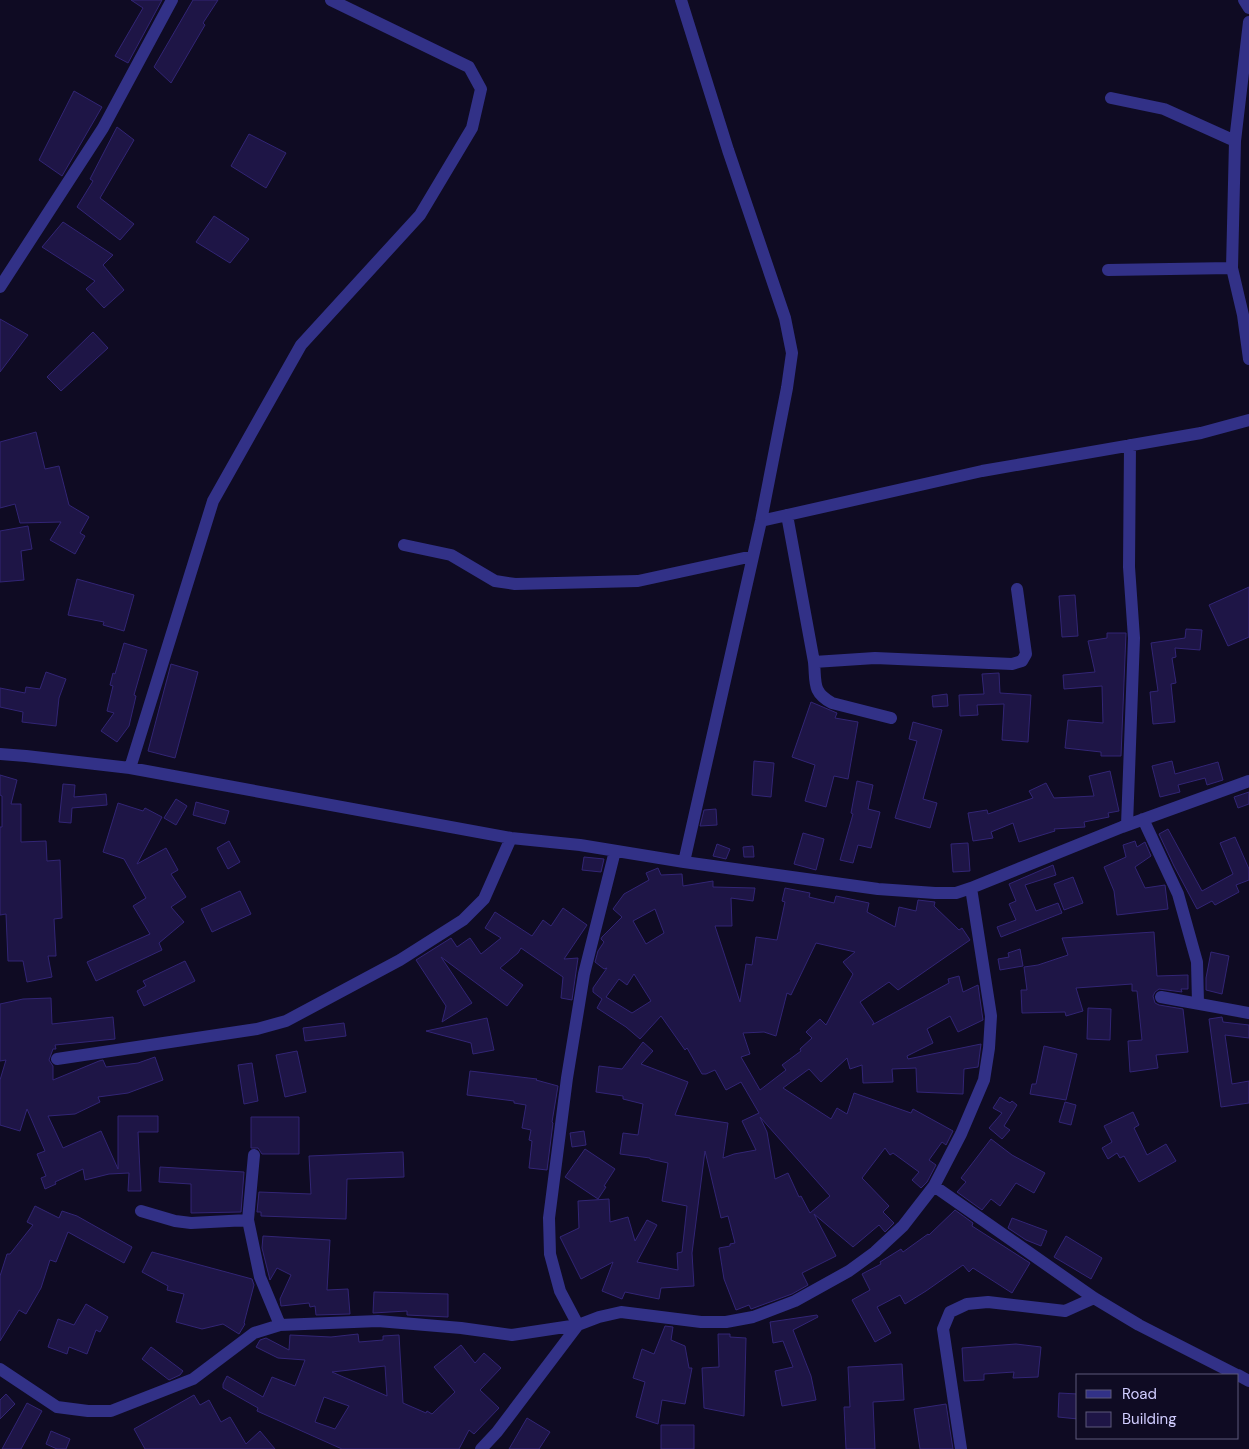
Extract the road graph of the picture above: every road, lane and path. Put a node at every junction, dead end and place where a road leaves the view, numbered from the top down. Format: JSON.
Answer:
{"nodes":[{"id":1,"x":172,"y":0,"type":"edge"},
{"id":2,"x":331,"y":0,"type":"edge"},
{"id":3,"x":681,"y":0,"type":"edge"},
{"id":4,"x":1244,"y":0,"type":"edge"},
{"id":5,"x":1249,"y":8,"type":"edge"},
{"id":6,"x":1249,"y":22,"type":"edge"},
{"id":7,"x":1110,"y":98,"type":"dead end"},
{"id":8,"x":1235,"y":142,"type":"junction"},
{"id":9,"x":1232,"y":268,"type":"junction"},
{"id":10,"x":1108,"y":270,"type":"dead end"},
{"id":11,"x":0,"y":287,"type":"edge"},
{"id":12,"x":1249,"y":359,"type":"edge"},
{"id":13,"x":1249,"y":420,"type":"edge"},
{"id":14,"x":1130,"y":445,"type":"junction"},
{"id":15,"x":787,"y":515,"type":"junction"},
{"id":16,"x":761,"y":521,"type":"junction"},
{"id":17,"x":404,"y":545,"type":"dead end"},
{"id":18,"x":753,"y":556,"type":"junction"},
{"id":19,"x":1017,"y":589,"type":"dead end"},
{"id":20,"x":814,"y":662,"type":"junction"},
{"id":21,"x":891,"y":718,"type":"dead end"},
{"id":22,"x":0,"y":754,"type":"edge"},
{"id":23,"x":130,"y":768,"type":"junction"},
{"id":24,"x":1249,"y":781,"type":"edge"},
{"id":25,"x":1144,"y":819,"type":"junction"},
{"id":26,"x":1126,"y":825,"type":"junction"},
{"id":27,"x":511,"y":838,"type":"junction"},
{"id":28,"x":615,"y":851,"type":"junction"},
{"id":29,"x":684,"y":862,"type":"junction"},
{"id":30,"x":971,"y":888,"type":"junction"},
{"id":31,"x":1161,"y":996,"type":"dead end"},
{"id":32,"x":1198,"y":1003,"type":"junction"},
{"id":33,"x":1249,"y":1012,"type":"edge"},
{"id":34,"x":57,"y":1058,"type":"dead end"},
{"id":35,"x":254,"y":1154,"type":"dead end"},
{"id":36,"x":934,"y":1186,"type":"junction"},
{"id":37,"x":141,"y":1211,"type":"dead end"},
{"id":38,"x":248,"y":1220,"type":"junction"},
{"id":39,"x":1094,"y":1298,"type":"junction"},
{"id":40,"x":280,"y":1325,"type":"junction"},
{"id":41,"x":578,"y":1325,"type":"junction"},
{"id":42,"x":0,"y":1369,"type":"edge"},
{"id":43,"x":1236,"y":1374,"type":"edge"},
{"id":44,"x":481,"y":1449,"type":"edge"},
{"id":45,"x":961,"y":1449,"type":"edge"}],
"edges":[{"from":1,"to":11,"type":"street"},
{"from":2,"to":23,"type":"street"},
{"from":3,"to":16,"type":"street"},
{"from":4,"to":5,"type":"street"},
{"from":6,"to":8,"type":"street"},
{"from":7,"to":8,"type":"street"},
{"from":8,"to":9,"type":"street"},
{"from":9,"to":10,"type":"street"},
{"from":9,"to":12,"type":"street"},
{"from":13,"to":14,"type":"street"},
{"from":14,"to":15,"type":"street"},
{"from":14,"to":26,"type":"street"},
{"from":15,"to":16,"type":"street"},
{"from":15,"to":20,"type":"street"},
{"from":16,"to":18,"type":"street"},
{"from":17,"to":18,"type":"street"},
{"from":18,"to":29,"type":"street"},
{"from":19,"to":20,"type":"street"},
{"from":20,"to":21,"type":"street"},
{"from":22,"to":23,"type":"street"},
{"from":23,"to":27,"type":"street"},
{"from":24,"to":25,"type":"street"},
{"from":25,"to":26,"type":"street"},
{"from":25,"to":32,"type":"street"},
{"from":26,"to":30,"type":"street"},
{"from":27,"to":28,"type":"street"},
{"from":27,"to":34,"type":"street"},
{"from":28,"to":29,"type":"street"},
{"from":28,"to":41,"type":"street"},
{"from":29,"to":30,"type":"street"},
{"from":30,"to":36,"type":"street"},
{"from":31,"to":32,"type":"street"},
{"from":32,"to":33,"type":"street"},
{"from":35,"to":38,"type":"street"},
{"from":36,"to":39,"type":"street"},
{"from":36,"to":41,"type":"street"},
{"from":37,"to":38,"type":"street"},
{"from":38,"to":40,"type":"street"},
{"from":39,"to":43,"type":"street"},
{"from":39,"to":45,"type":"street"},
{"from":40,"to":41,"type":"street"},
{"from":40,"to":42,"type":"street"},
{"from":41,"to":44,"type":"street"}]}
